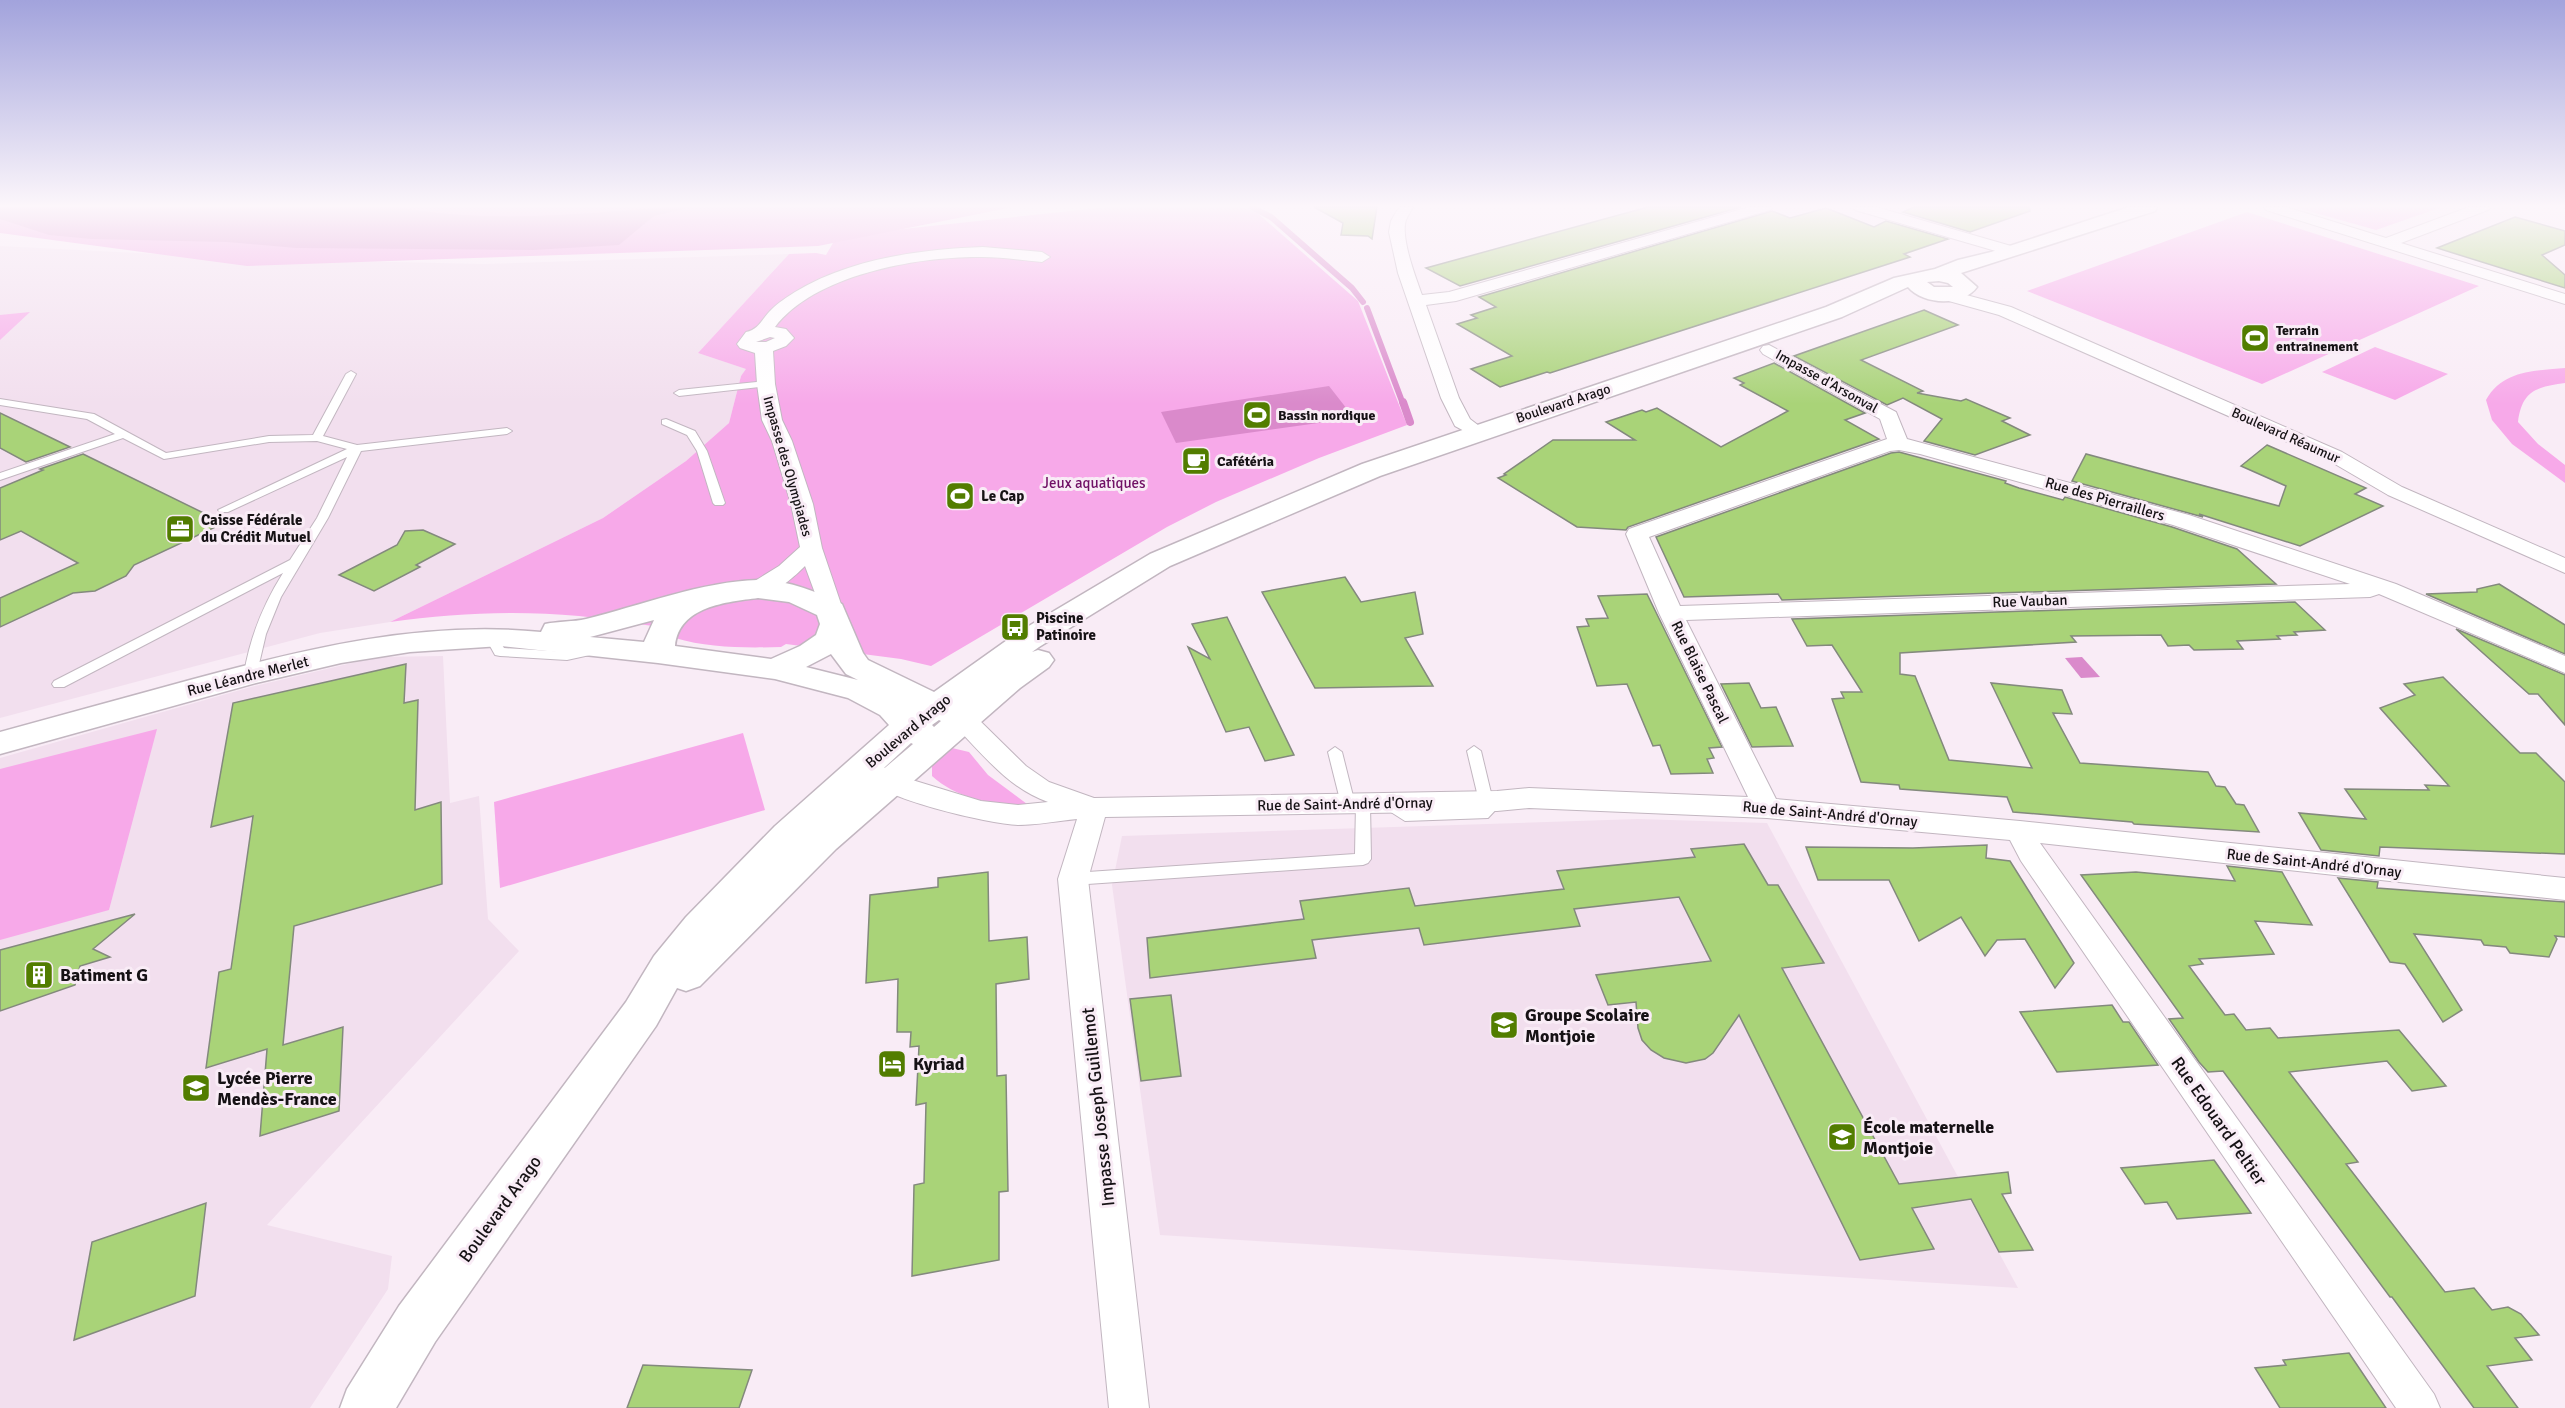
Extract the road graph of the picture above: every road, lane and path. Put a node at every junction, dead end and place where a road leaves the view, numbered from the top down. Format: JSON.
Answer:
{"nodes":[{"id":1,"x":857,"y":273,"type":"edge"},
{"id":2,"x":1406,"y":273,"type":"edge"},
{"id":3,"x":1535,"y":273,"type":"edge"},
{"id":4,"x":1955,"y":273,"type":"edge"},
{"id":5,"x":1969,"y":273,"type":"edge"},
{"id":6,"x":2481,"y":273,"type":"edge"},
{"id":7,"x":1965,"y":285,"type":"junction"},
{"id":8,"x":1939,"y":287,"type":"junction"},
{"id":9,"x":2565,"y":299,"type":"edge"},
{"id":10,"x":1416,"y":301,"type":"junction"},
{"id":11,"x":1856,"y":303,"type":"junction"},
{"id":12,"x":2005,"y":311,"type":"junction"},
{"id":13,"x":1769,"y":350,"type":"dead end"},
{"id":14,"x":351,"y":374,"type":"dead end"},
{"id":15,"x":766,"y":384,"type":"junction"},
{"id":16,"x":679,"y":393,"type":"dead end"},
{"id":17,"x":0,"y":402,"type":"edge"},
{"id":18,"x":666,"y":423,"type":"dead end"},
{"id":19,"x":507,"y":431,"type":"dead end"},
{"id":20,"x":1477,"y":432,"type":"junction"},
{"id":21,"x":121,"y":435,"type":"junction"},
{"id":22,"x":316,"y":438,"type":"junction"},
{"id":23,"x":1899,"y":444,"type":"junction"},
{"id":24,"x":357,"y":448,"type":"junction"},
{"id":25,"x":0,"y":477,"type":"edge"},
{"id":26,"x":719,"y":503,"type":"dead end"},
{"id":27,"x":224,"y":510,"type":"dead end"},
{"id":28,"x":1637,"y":534,"type":"joint"},
{"id":29,"x":811,"y":548,"type":"junction"},
{"id":30,"x":292,"y":563,"type":"junction"},
{"id":31,"x":2565,"y":566,"type":"edge"},
{"id":32,"x":758,"y":589,"type":"junction"},
{"id":33,"x":2388,"y":590,"type":"junction"},
{"id":34,"x":709,"y":596,"type":"junction"},
{"id":35,"x":1671,"y":613,"type":"junction"},
{"id":36,"x":833,"y":617,"type":"junction"},
{"id":37,"x":496,"y":637,"type":"junction"},
{"id":38,"x":658,"y":653,"type":"junction"},
{"id":39,"x":2565,"y":665,"type":"edge"},
{"id":40,"x":775,"y":669,"type":"junction"},
{"id":41,"x":251,"y":674,"type":"junction"},
{"id":42,"x":60,"y":684,"type":"dead end"},
{"id":43,"x":937,"y":724,"type":"junction"},
{"id":44,"x":0,"y":743,"type":"edge"},
{"id":45,"x":1474,"y":751,"type":"dead end"},
{"id":46,"x":1335,"y":752,"type":"dead end"},
{"id":47,"x":877,"y":775,"type":"junction"},
{"id":48,"x":1492,"y":801,"type":"junction"},
{"id":49,"x":1366,"y":804,"type":"junction"},
{"id":50,"x":1092,"y":808,"type":"junction"},
{"id":51,"x":1767,"y":808,"type":"junction"},
{"id":52,"x":2020,"y":831,"type":"junction"},
{"id":53,"x":1073,"y":879,"type":"junction"},
{"id":54,"x":2565,"y":890,"type":"edge"},
{"id":55,"x":366,"y":1408,"type":"edge"},
{"id":56,"x":1129,"y":1408,"type":"edge"},
{"id":57,"x":2420,"y":1408,"type":"edge"}],
"edges":[{"from":1,"to":15,"type":"street","name":"Impasse des Olympiades"},
{"from":2,"to":10,"type":"street"},
{"from":3,"to":10,"type":"street"},
{"from":4,"to":8,"type":"main road","name":"Boulevard Arago"},
{"from":5,"to":7,"type":"main road","name":"Boulevard Arago"},
{"from":6,"to":9,"type":"street"},
{"from":7,"to":8,"type":"main road"},
{"from":7,"to":12,"type":"street","name":"Boulevard Réaumur"},
{"from":8,"to":11,"type":"main road","name":"Boulevard Arago"},
{"from":8,"to":11,"type":"main road","name":"Boulevard Arago"},
{"from":8,"to":12,"type":"street","name":"Boulevard Réaumur"},
{"from":10,"to":20,"type":"street"},
{"from":11,"to":20,"type":"main road","name":"Boulevard Arago"},
{"from":12,"to":31,"type":"street","name":"Boulevard Réaumur"},
{"from":13,"to":23,"type":"street","name":"Impasse d'Arsonval"},
{"from":14,"to":22,"type":"lane"},
{"from":15,"to":16,"type":"lane"},
{"from":15,"to":29,"type":"street","name":"Impasse des Olympiades"},
{"from":17,"to":21,"type":"lane"},
{"from":18,"to":26,"type":"lane"},
{"from":19,"to":24,"type":"lane"},
{"from":20,"to":43,"type":"main road","name":"Boulevard Arago"},
{"from":21,"to":22,"type":"lane"},
{"from":21,"to":25,"type":"lane"},
{"from":22,"to":24,"type":"lane"},
{"from":23,"to":28,"type":"street","name":"Rue des Pierraillers"},
{"from":23,"to":33,"type":"street","name":"Rue des Pierraillers"},
{"from":24,"to":27,"type":"lane"},
{"from":24,"to":30,"type":"lane"},
{"from":28,"to":35,"type":"street","name":"Rue Blaise Pascal"},
{"from":29,"to":32,"type":"street","name":"Impasse des Olympiades"},
{"from":29,"to":36,"type":"street","name":"Impasse des Olympiades"},
{"from":30,"to":41,"type":"lane"},
{"from":30,"to":42,"type":"lane"},
{"from":32,"to":34,"type":"main road"},
{"from":32,"to":36,"type":"main road"},
{"from":33,"to":35,"type":"street","name":"Rue Vauban"},
{"from":33,"to":39,"type":"street","name":"Rue des Pierraillers"},
{"from":34,"to":37,"type":"main road","name":"Rue Léandre Merlet"},
{"from":34,"to":38,"type":"main road"},
{"from":35,"to":51,"type":"street","name":"Rue Blaise Pascal"},
{"from":36,"to":40,"type":"main road"},
{"from":36,"to":43,"type":"main road","name":"Impasse des Olympiades"},
{"from":37,"to":38,"type":"main road","name":"Rue Léandre Merlet"},
{"from":37,"to":41,"type":"main road","name":"Rue Léandre Merlet"},
{"from":38,"to":40,"type":"main road","name":"Rue Léandre Merlet"},
{"from":40,"to":43,"type":"main road"},
{"from":41,"to":44,"type":"main road","name":"Rue Léandre Merlet"},
{"from":43,"to":47,"type":"main road","name":"Boulevard Arago"},
{"from":43,"to":50,"type":"street","name":"Rue de Saint-André d'Ornay"},
{"from":45,"to":48,"type":"lane"},
{"from":46,"to":49,"type":"lane"},
{"from":47,"to":50,"type":"street","name":"Rue de Saint-André d'Ornay"},
{"from":47,"to":55,"type":"main road","name":"Boulevard Arago"},
{"from":48,"to":49,"type":"street","name":"Rue de Saint-André d'Ornay"},
{"from":48,"to":51,"type":"street","name":"Rue de Saint-André d'Ornay"},
{"from":49,"to":50,"type":"street","name":"Rue de Saint-André d'Ornay"},
{"from":49,"to":53,"type":"lane"},
{"from":50,"to":53,"type":"street","name":"Impasse Joseph Guillemot"},
{"from":51,"to":52,"type":"street","name":"Rue de Saint-André d'Ornay"},
{"from":52,"to":54,"type":"street","name":"Rue de Saint-André d'Ornay"},
{"from":52,"to":57,"type":"street","name":"Rue Edouard Peltier"},
{"from":53,"to":56,"type":"street","name":"Impasse Joseph Guillemot"}]}
